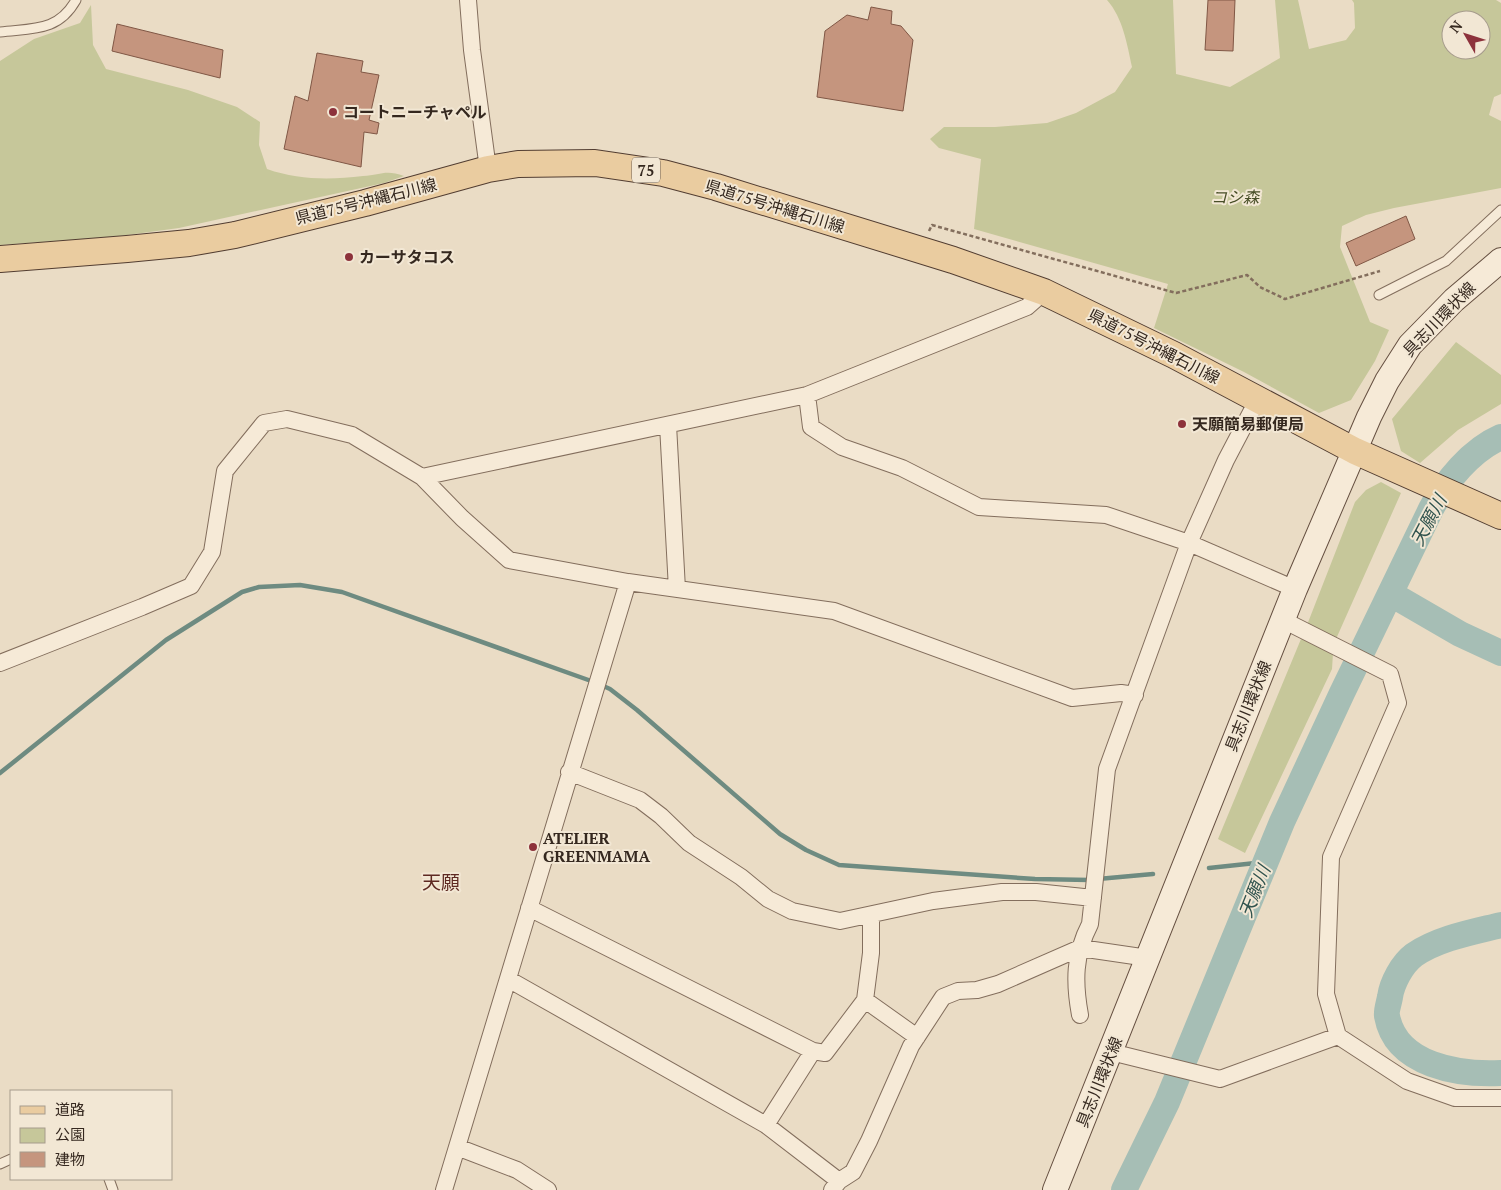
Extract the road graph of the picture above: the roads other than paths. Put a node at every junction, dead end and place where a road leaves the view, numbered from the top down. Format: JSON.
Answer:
{"nodes":[{"id":1,"x":76,"y":0,"type":"edge"},
{"id":2,"x":468,"y":0,"type":"edge"},
{"id":3,"x":0,"y":32,"type":"edge"},
{"id":4,"x":488,"y":169,"type":"junction"},
{"id":5,"x":1501,"y":210,"type":"edge"},
{"id":6,"x":0,"y":259,"type":"edge"},
{"id":7,"x":1501,"y":260,"type":"edge"},
{"id":8,"x":1044,"y":292,"type":"junction"},
{"id":9,"x":1379,"y":295,"type":"dead end"},
{"id":10,"x":808,"y":395,"type":"junction"},
{"id":11,"x":1258,"y":400,"type":"junction"},
{"id":12,"x":668,"y":425,"type":"junction"},
{"id":13,"x":1355,"y":451,"type":"junction"},
{"id":14,"x":422,"y":477,"type":"junction"},
{"id":15,"x":1491,"y":511,"type":"edge"},
{"id":16,"x":1189,"y":543,"type":"junction"},
{"id":17,"x":628,"y":582,"type":"junction"},
{"id":18,"x":677,"y":589,"type":"junction"},
{"id":19,"x":1295,"y":589,"type":"junction"},
{"id":20,"x":1283,"y":620,"type":"junction"},
{"id":21,"x":0,"y":663,"type":"edge"},
{"id":22,"x":1135,"y":695,"type":"junction"},
{"id":23,"x":569,"y":772,"type":"junction"},
{"id":24,"x":1093,"y":898,"type":"junction"},
{"id":25,"x":529,"y":908,"type":"junction"},
{"id":26,"x":871,"y":916,"type":"junction"},
{"id":27,"x":1080,"y":948,"type":"junction"},
{"id":28,"x":1148,"y":958,"type":"junction"},
{"id":29,"x":508,"y":979,"type":"junction"},
{"id":30,"x":865,"y":1000,"type":"junction"},
{"id":31,"x":1080,"y":1015,"type":"dead end"},
{"id":32,"x":1338,"y":1036,"type":"junction"},
{"id":33,"x":917,"y":1037,"type":"junction"},
{"id":34,"x":813,"y":1051,"type":"junction"},
{"id":35,"x":1111,"y":1052,"type":"junction"},
{"id":36,"x":1501,"y":1098,"type":"edge"},
{"id":37,"x":766,"y":1125,"type":"junction"},
{"id":38,"x":457,"y":1147,"type":"junction"},
{"id":39,"x":835,"y":1185,"type":"edge"},
{"id":40,"x":444,"y":1190,"type":"edge"},
{"id":41,"x":548,"y":1190,"type":"edge"},
{"id":42,"x":1055,"y":1190,"type":"edge"}],
"edges":[{"from":1,"to":3,"type":"lane"},
{"from":2,"to":4,"type":"street"},
{"from":4,"to":6,"type":"main road","name":"県道75号沖縄石川線","number":"75"},
{"from":4,"to":8,"type":"main road","name":"県道75号沖縄石川線","number":"75"},
{"from":5,"to":9,"type":"lane"},
{"from":7,"to":13,"type":"main road","name":"具志川環状線"},
{"from":8,"to":10,"type":"street"},
{"from":8,"to":11,"type":"main road","name":"県道75号沖縄石川線","number":"75"},
{"from":10,"to":12,"type":"street"},
{"from":10,"to":16,"type":"street"},
{"from":11,"to":13,"type":"main road","name":"県道75号沖縄石川線","number":"75"},
{"from":11,"to":16,"type":"street"},
{"from":12,"to":14,"type":"street"},
{"from":12,"to":18,"type":"street"},
{"from":13,"to":15,"type":"main road","name":"県道75号沖縄石川線","number":"75"},
{"from":13,"to":19,"type":"main road","name":"具志川環状線"},
{"from":14,"to":17,"type":"street"},
{"from":14,"to":21,"type":"street"},
{"from":16,"to":19,"type":"street"},
{"from":16,"to":22,"type":"street"},
{"from":17,"to":18,"type":"street"},
{"from":17,"to":23,"type":"street"},
{"from":18,"to":22,"type":"street"},
{"from":19,"to":20,"type":"main road","name":"具志川環状線"},
{"from":20,"to":28,"type":"main road","name":"具志川環状線"},
{"from":20,"to":32,"type":"street"},
{"from":22,"to":24,"type":"street"},
{"from":23,"to":25,"type":"street"},
{"from":23,"to":26,"type":"street"},
{"from":24,"to":26,"type":"street"},
{"from":24,"to":27,"type":"street"},
{"from":25,"to":29,"type":"street"},
{"from":25,"to":34,"type":"street"},
{"from":26,"to":30,"type":"street"},
{"from":27,"to":28,"type":"street"},
{"from":27,"to":31,"type":"street"},
{"from":27,"to":33,"type":"street"},
{"from":28,"to":35,"type":"main road","name":"具志川環状線"},
{"from":29,"to":37,"type":"street"},
{"from":29,"to":38,"type":"street"},
{"from":30,"to":33,"type":"street"},
{"from":30,"to":34,"type":"street"},
{"from":32,"to":35,"type":"street"},
{"from":32,"to":36,"type":"street"},
{"from":33,"to":39,"type":"street"},
{"from":34,"to":37,"type":"street"},
{"from":35,"to":42,"type":"main road","name":"具志川環状線"},
{"from":37,"to":39,"type":"street"},
{"from":38,"to":40,"type":"street"},
{"from":38,"to":41,"type":"street"}]}
